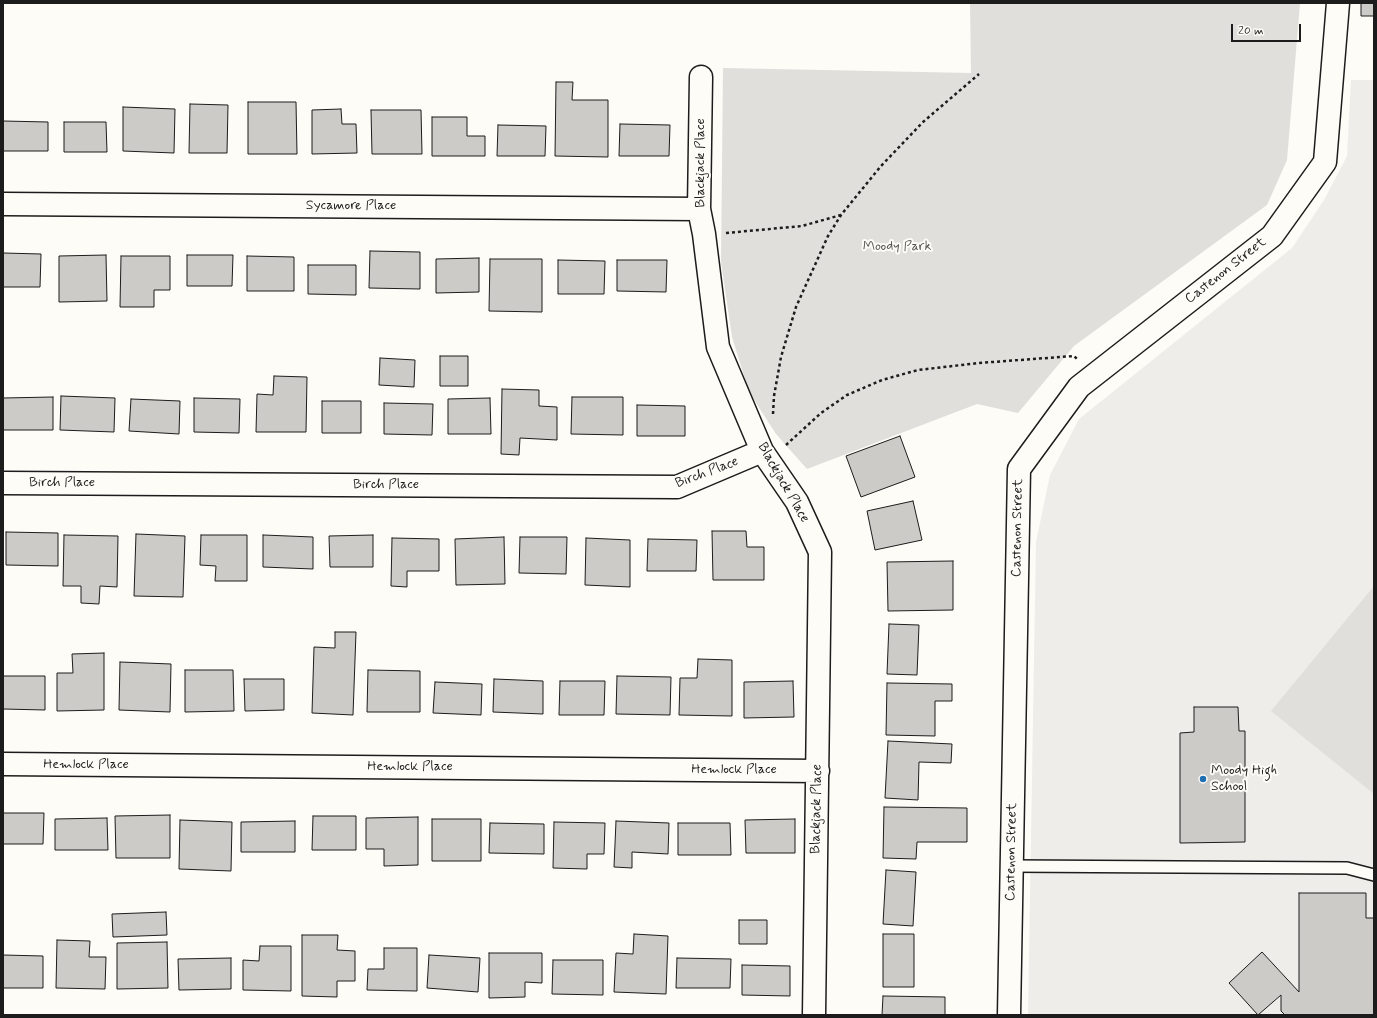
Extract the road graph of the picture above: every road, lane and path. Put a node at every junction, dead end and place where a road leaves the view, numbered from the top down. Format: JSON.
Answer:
{"nodes":[{"id":1,"x":1338,"y":3,"type":"edge"},
{"id":2,"x":979,"y":74,"type":"dead end"},
{"id":3,"x":701,"y":77,"type":"dead end"},
{"id":4,"x":3,"y":204,"type":"edge"},
{"id":5,"x":699,"y":209,"type":"junction"},
{"id":6,"x":841,"y":215,"type":"junction"},
{"id":7,"x":704,"y":234,"type":"junction"},
{"id":8,"x":1095,"y":374,"type":"junction"},
{"id":9,"x":754,"y":431,"type":"junction"},
{"id":10,"x":786,"y":445,"type":"dead end"},
{"id":11,"x":762,"y":451,"type":"junction"},
{"id":12,"x":3,"y":483,"type":"edge"},
{"id":13,"x":3,"y":764,"type":"edge"},
{"id":14,"x":818,"y":771,"type":"junction"},
{"id":15,"x":1012,"y":866,"type":"junction"},
{"id":16,"x":1374,"y":875,"type":"edge"},
{"id":17,"x":814,"y":1015,"type":"edge"},
{"id":18,"x":1009,"y":1015,"type":"edge"}],
"edges":[{"from":1,"to":8,"type":"street","name":"Castenon Street"},
{"from":2,"to":6,"type":"path"},
{"from":3,"to":5,"type":"street","name":"Blackjack Place"},
{"from":4,"to":5,"type":"street","name":"Sycamore Place"},
{"from":5,"to":7,"type":"street","name":"Blackjack Place"},
{"from":6,"to":7,"type":"path"},
{"from":6,"to":9,"type":"path"},
{"from":7,"to":9,"type":"street","name":"Blackjack Place"},
{"from":8,"to":10,"type":"path"},
{"from":8,"to":15,"type":"street","name":"Castenon Street"},
{"from":9,"to":11,"type":"street","name":"Blackjack Place"},
{"from":11,"to":12,"type":"street","name":"Birch Place"},
{"from":11,"to":14,"type":"street","name":"Blackjack Place"},
{"from":13,"to":14,"type":"street","name":"Hemlock Place"},
{"from":14,"to":17,"type":"street","name":"Blackjack Place"},
{"from":15,"to":16,"type":"lane"},
{"from":15,"to":18,"type":"street","name":"Castenon Street"}]}
